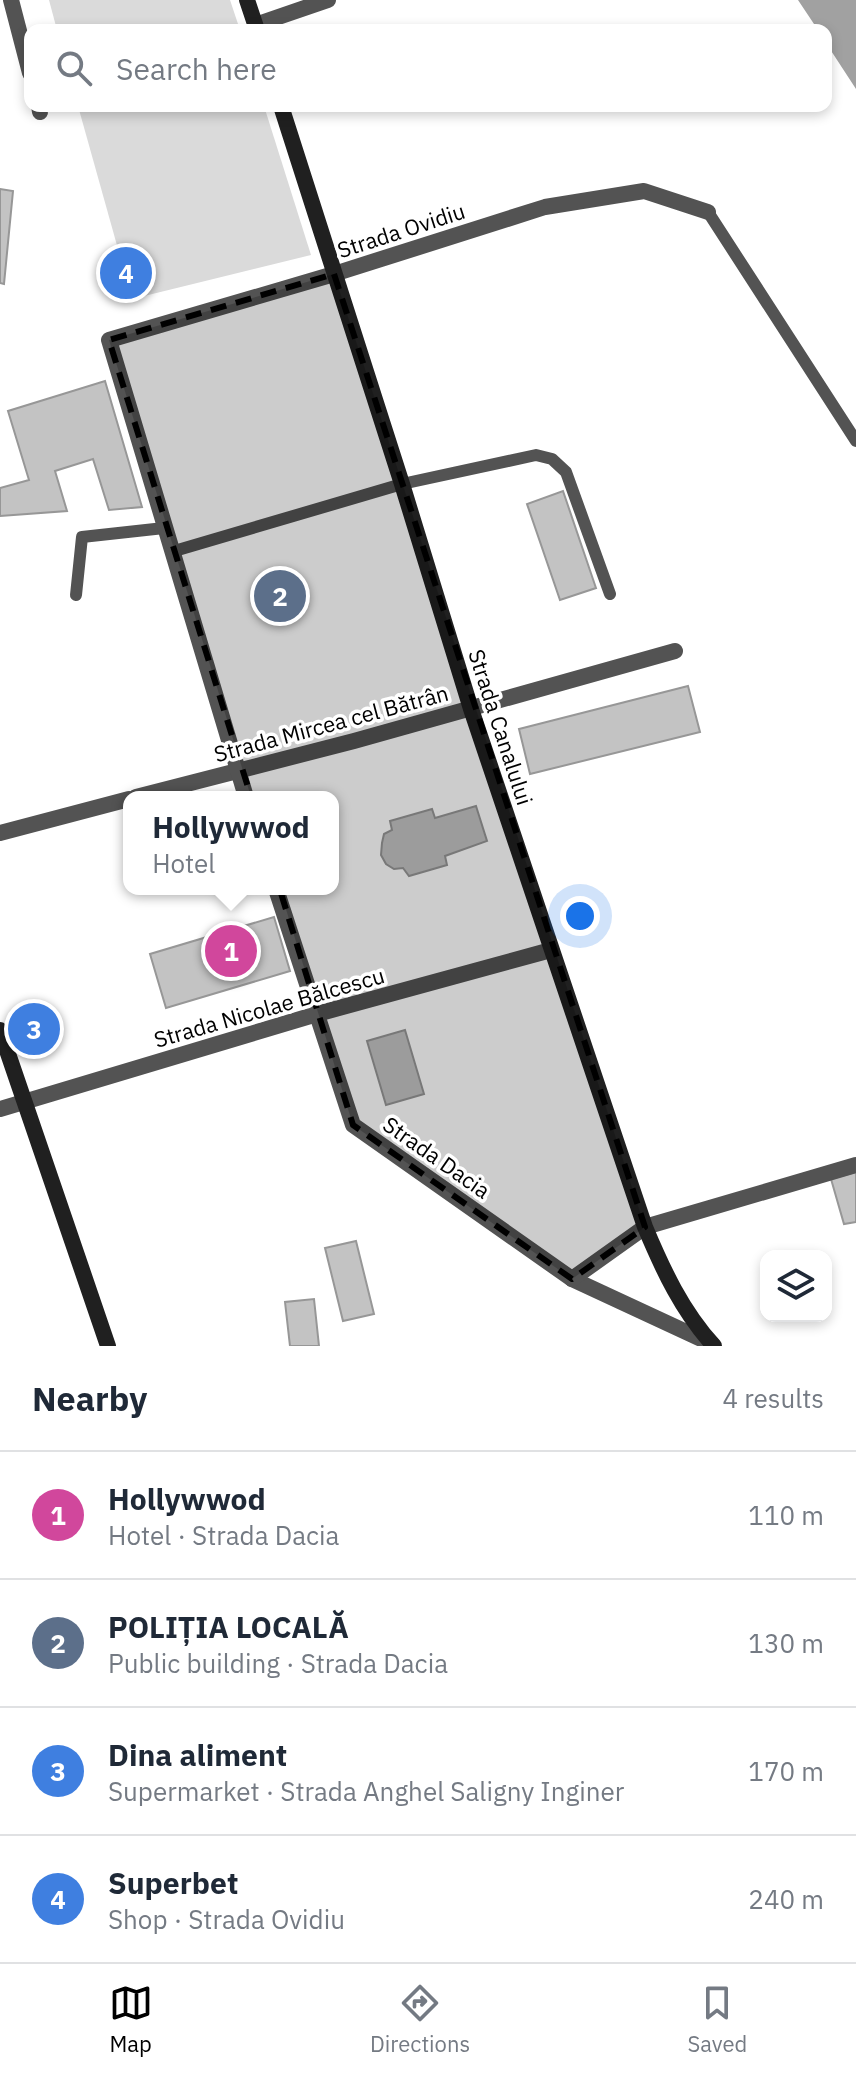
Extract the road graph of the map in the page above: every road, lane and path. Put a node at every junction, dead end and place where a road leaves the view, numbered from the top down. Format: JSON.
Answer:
{"nodes":[{"id":1,"x":11,"y":0,"type":"edge"},
{"id":2,"x":247,"y":0,"type":"edge"},
{"id":3,"x":328,"y":0,"type":"edge"},
{"id":4,"x":255,"y":24,"type":"edge"},
{"id":5,"x":266,"y":24,"type":"edge"},
{"id":6,"x":24,"y":50,"type":"edge"},
{"id":7,"x":283,"y":112,"type":"edge"},
{"id":8,"x":708,"y":212,"type":"joint"},
{"id":9,"x":334,"y":274,"type":"junction"},
{"id":10,"x":856,"y":441,"type":"edge"},
{"id":11,"x":402,"y":484,"type":"junction"},
{"id":12,"x":164,"y":528,"type":"junction"},
{"id":13,"x":171,"y":552,"type":"junction"},
{"id":14,"x":610,"y":594,"type":"dead end"},
{"id":15,"x":76,"y":595,"type":"dead end"},
{"id":16,"x":675,"y":651,"type":"dead end"},
{"id":17,"x":471,"y":709,"type":"junction"},
{"id":18,"x":237,"y":771,"type":"junction"},
{"id":19,"x":159,"y":791,"type":"edge"},
{"id":20,"x":244,"y":791,"type":"edge"},
{"id":21,"x":123,"y":801,"type":"edge"},
{"id":22,"x":0,"y":833,"type":"edge"},
{"id":23,"x":278,"y":895,"type":"edge"},
{"id":24,"x":551,"y":950,"type":"junction"},
{"id":25,"x":317,"y":1014,"type":"junction"},
{"id":26,"x":0,"y":1030,"type":"edge"},
{"id":27,"x":23,"y":1103,"type":"junction"},
{"id":28,"x":0,"y":1109,"type":"edge"},
{"id":29,"x":856,"y":1165,"type":"edge"},
{"id":30,"x":645,"y":1227,"type":"junction"},
{"id":31,"x":572,"y":1279,"type":"junction"},
{"id":32,"x":711,"y":1345,"type":"edge"},
{"id":33,"x":108,"y":1346,"type":"edge"}],
"edges":[{"from":1,"to":6,"type":"street"},
{"from":2,"to":4,"type":"street"},
{"from":3,"to":5,"type":"street"},
{"from":7,"to":9,"type":"street","name":"Strada Canalului"},
{"from":8,"to":9,"type":"street","name":"Strada Ovidiu"},
{"from":8,"to":10,"type":"lane"},
{"from":9,"to":11,"type":"street","name":"Strada Canalului"},
{"from":9,"to":12,"type":"street","name":"Strada Ovidiu"},
{"from":11,"to":13,"type":"lane"},
{"from":11,"to":14,"type":"lane"},
{"from":11,"to":17,"type":"street","name":"Strada Canalului"},
{"from":12,"to":13,"type":"street"},
{"from":12,"to":15,"type":"lane"},
{"from":13,"to":18,"type":"street"},
{"from":16,"to":17,"type":"street","name":"Strada Mircea cel Bătrân"},
{"from":17,"to":18,"type":"street","name":"Strada Mircea cel Bătrân"},
{"from":17,"to":24,"type":"street","name":"Strada Canalului"},
{"from":18,"to":19,"type":"street","name":"Strada Mircea cel Bătrân"},
{"from":18,"to":20,"type":"street"},
{"from":21,"to":22,"type":"street"},
{"from":23,"to":25,"type":"street","name":"Strada Dacia"},
{"from":24,"to":25,"type":"street","name":"Strada Nicolae Bălcescu"},
{"from":24,"to":30,"type":"street","name":"Strada Canalului"},
{"from":25,"to":27,"type":"street","name":"Strada Nicolae Bălcescu"},
{"from":25,"to":31,"type":"street","name":"Strada Dacia"},
{"from":26,"to":27,"type":"street"},
{"from":27,"to":28,"type":"street","name":"Strada Nicolae Bălcescu"},
{"from":27,"to":33,"type":"street"},
{"from":29,"to":30,"type":"street"},
{"from":30,"to":31,"type":"street"},
{"from":30,"to":32,"type":"street","name":"Strada Canalului"},
{"from":31,"to":32,"type":"street","name":"Strada Dacia"}]}
